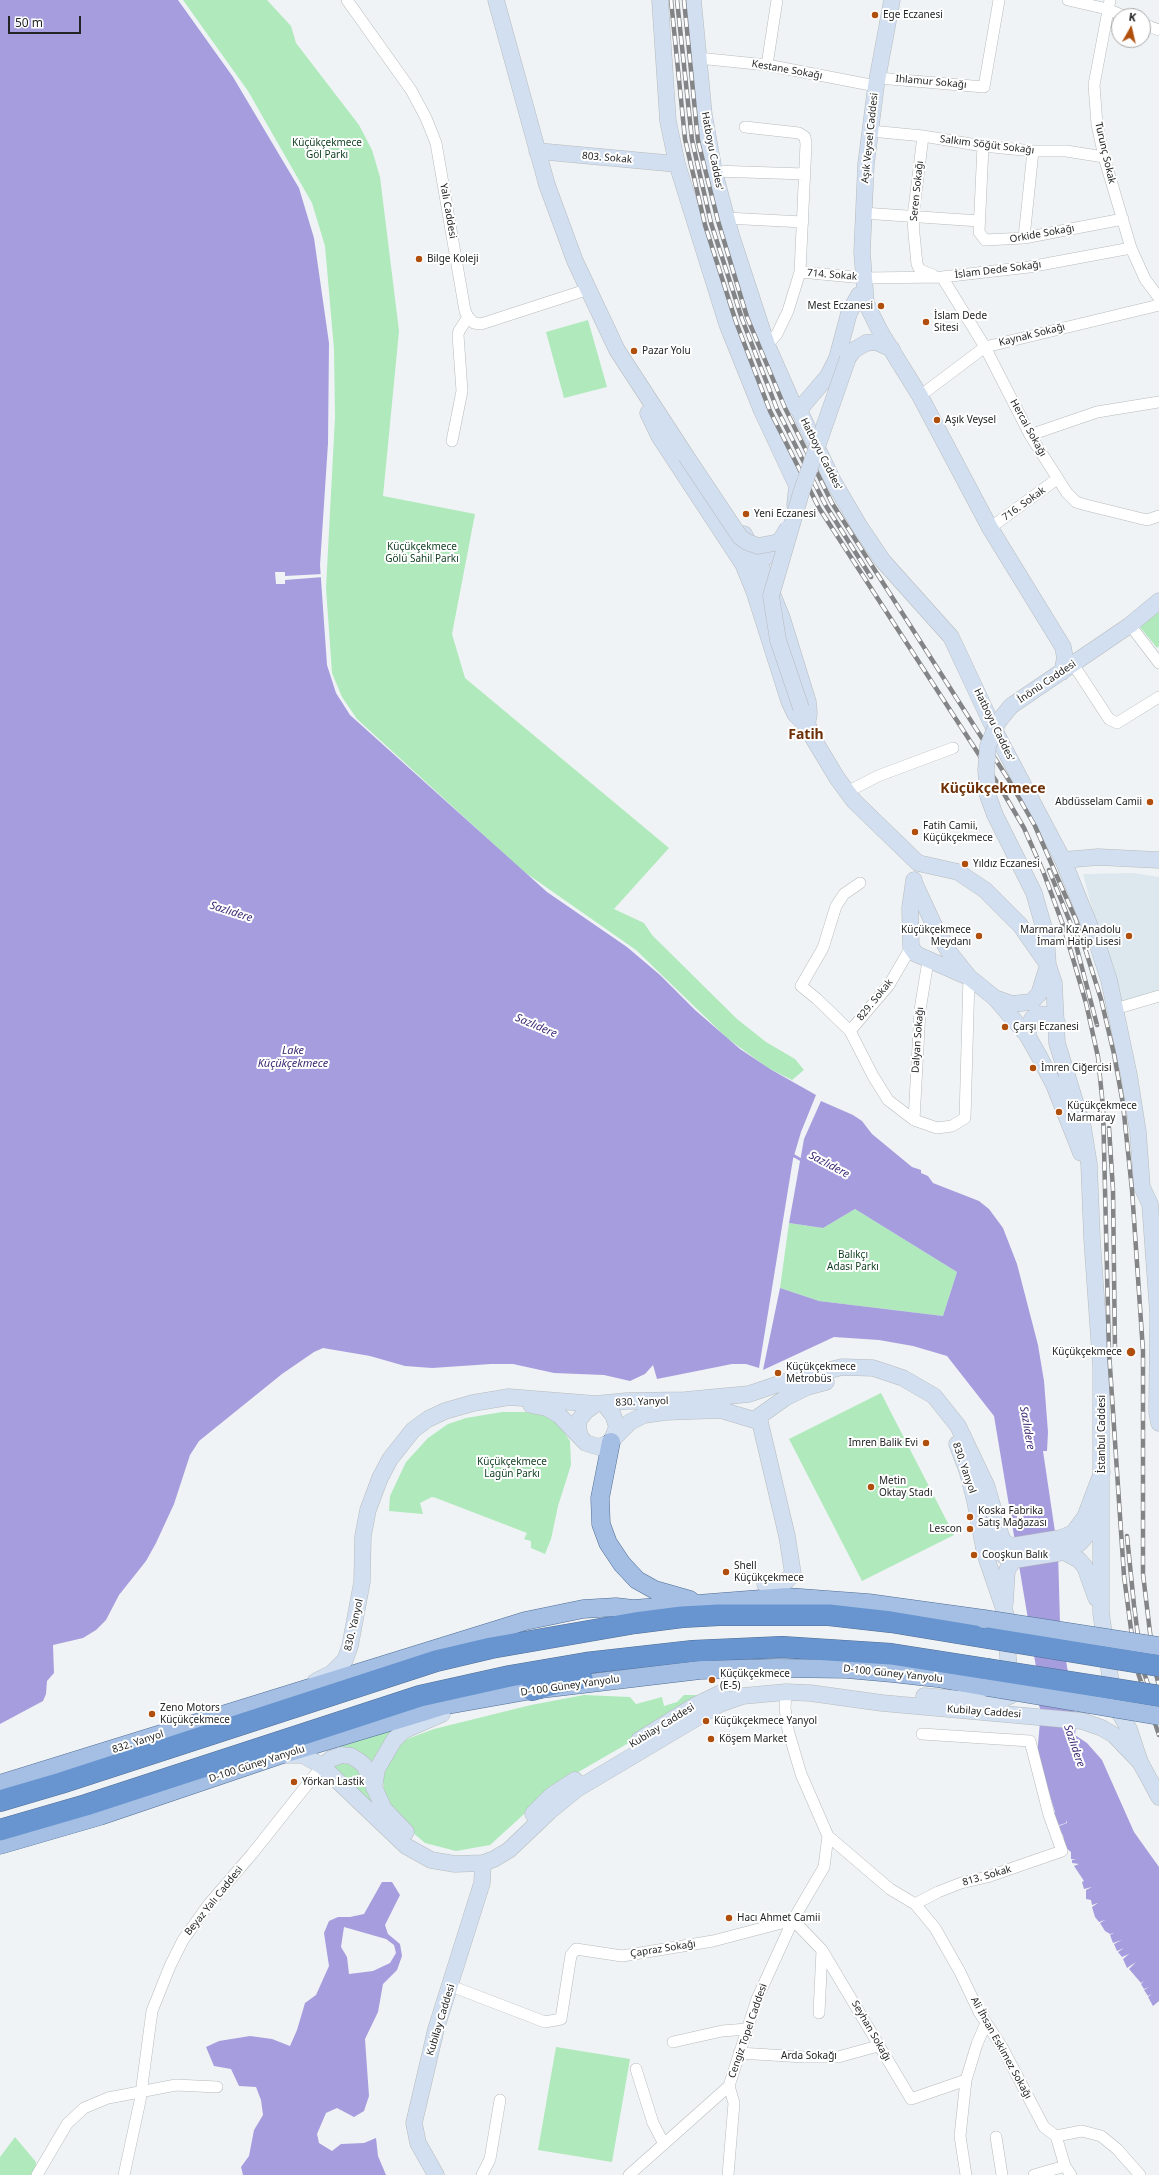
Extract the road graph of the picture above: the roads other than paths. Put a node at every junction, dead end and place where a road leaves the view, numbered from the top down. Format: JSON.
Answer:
{"nodes":[{"id":1,"x":347,"y":0,"type":"edge"},
{"id":2,"x":496,"y":0,"type":"edge"},
{"id":3,"x":660,"y":0,"type":"edge"},
{"id":4,"x":693,"y":0,"type":"edge"},
{"id":5,"x":777,"y":0,"type":"edge"},
{"id":6,"x":892,"y":0,"type":"edge"},
{"id":7,"x":999,"y":0,"type":"edge"},
{"id":8,"x":1068,"y":0,"type":"edge"},
{"id":9,"x":1108,"y":5,"type":"edge"},
{"id":10,"x":698,"y":58,"type":"junction"},
{"id":11,"x":767,"y":65,"type":"junction"},
{"id":12,"x":877,"y":82,"type":"junction"},
{"id":13,"x":745,"y":127,"type":"dead end"},
{"id":14,"x":871,"y":131,"type":"junction"},
{"id":15,"x":923,"y":136,"type":"junction"},
{"id":16,"x":982,"y":146,"type":"junction"},
{"id":17,"x":1033,"y":151,"type":"junction"},
{"id":18,"x":538,"y":152,"type":"junction"},
{"id":19,"x":1104,"y":157,"type":"junction"},
{"id":20,"x":677,"y":164,"type":"junction"},
{"id":21,"x":714,"y":171,"type":"junction"},
{"id":22,"x":805,"y":174,"type":"junction"},
{"id":23,"x":864,"y":213,"type":"junction"},
{"id":24,"x":913,"y":217,"type":"junction"},
{"id":25,"x":726,"y":218,"type":"junction"},
{"id":26,"x":1123,"y":219,"type":"junction"},
{"id":27,"x":980,"y":221,"type":"junction"},
{"id":28,"x":803,"y":222,"type":"junction"},
{"id":29,"x":1024,"y":238,"type":"junction"},
{"id":30,"x":1131,"y":248,"type":"junction"},
{"id":31,"x":800,"y":272,"type":"junction"},
{"id":32,"x":942,"y":277,"type":"junction"},
{"id":33,"x":864,"y":278,"type":"junction"},
{"id":34,"x":589,"y":289,"type":"junction"},
{"id":35,"x":859,"y":295,"type":"junction"},
{"id":36,"x":1159,"y":298,"type":"edge"},
{"id":37,"x":1159,"y":305,"type":"edge"},
{"id":38,"x":468,"y":317,"type":"junction"},
{"id":39,"x":767,"y":345,"type":"junction"},
{"id":40,"x":985,"y":347,"type":"junction"},
{"id":41,"x":892,"y":349,"type":"junction"},
{"id":42,"x":848,"y":358,"type":"junction"},
{"id":43,"x":638,"y":382,"type":"junction"},
{"id":44,"x":920,"y":396,"type":"junction"},
{"id":45,"x":1159,"y":402,"type":"edge"},
{"id":46,"x":799,"y":410,"type":"junction"},
{"id":47,"x":1030,"y":435,"type":"junction"},
{"id":48,"x":452,"y":441,"type":"dead end"},
{"id":49,"x":1057,"y":479,"type":"junction"},
{"id":50,"x":1159,"y":516,"type":"edge"},
{"id":51,"x":793,"y":520,"type":"junction"},
{"id":52,"x":990,"y":528,"type":"junction"},
{"id":53,"x":783,"y":544,"type":"junction"},
{"id":54,"x":755,"y":553,"type":"junction"},
{"id":55,"x":769,"y":586,"type":"junction"},
{"id":56,"x":1159,"y":601,"type":"edge"},
{"id":57,"x":1130,"y":625,"type":"junction"},
{"id":58,"x":1063,"y":647,"type":"junction"},
{"id":59,"x":1094,"y":650,"type":"junction"},
{"id":60,"x":1159,"y":663,"type":"edge"},
{"id":61,"x":1067,"y":668,"type":"junction"},
{"id":62,"x":1159,"y":697,"type":"edge"},
{"id":63,"x":807,"y":726,"type":"junction"},
{"id":64,"x":953,"y":748,"type":"dead end"},
{"id":65,"x":847,"y":792,"type":"junction"},
{"id":66,"x":1063,"y":860,"type":"junction"},
{"id":67,"x":1159,"y":860,"type":"edge"},
{"id":68,"x":918,"y":863,"type":"junction"},
{"id":69,"x":914,"y":882,"type":"junction"},
{"id":70,"x":860,"y":883,"type":"dead end"},
{"id":71,"x":911,"y":947,"type":"junction"},
{"id":72,"x":928,"y":961,"type":"junction"},
{"id":73,"x":1048,"y":965,"type":"junction"},
{"id":74,"x":969,"y":977,"type":"junction"},
{"id":75,"x":1159,"y":996,"type":"edge"},
{"id":76,"x":995,"y":998,"type":"junction"},
{"id":77,"x":1115,"y":1009,"type":"junction"},
{"id":78,"x":1057,"y":1022,"type":"junction"},
{"id":79,"x":850,"y":1031,"type":"junction"},
{"id":80,"x":1027,"y":1035,"type":"junction"},
{"id":81,"x":914,"y":1120,"type":"junction"},
{"id":82,"x":1090,"y":1164,"type":"junction"},
{"id":83,"x":1155,"y":1204,"type":"edge"},
{"id":84,"x":749,"y":1394,"type":"junction"},
{"id":85,"x":600,"y":1404,"type":"junction"},
{"id":86,"x":762,"y":1414,"type":"junction"},
{"id":87,"x":742,"y":1416,"type":"junction"},
{"id":88,"x":1159,"y":1423,"type":"edge"},
{"id":89,"x":580,"y":1437,"type":"junction"},
{"id":90,"x":613,"y":1440,"type":"junction"},
{"id":91,"x":1102,"y":1472,"type":"junction"},
{"id":92,"x":373,"y":1514,"type":"junction"},
{"id":93,"x":1063,"y":1545,"type":"junction"},
{"id":94,"x":1013,"y":1553,"type":"junction"},
{"id":95,"x":765,"y":1584,"type":"dead end"},
{"id":96,"x":696,"y":1603,"type":"junction"},
{"id":97,"x":633,"y":1609,"type":"junction"},
{"id":98,"x":1101,"y":1613,"type":"junction"},
{"id":99,"x":1006,"y":1615,"type":"junction"},
{"id":100,"x":986,"y":1629,"type":"junction"},
{"id":101,"x":1159,"y":1646,"type":"edge"},
{"id":102,"x":751,"y":1647,"type":"junction"},
{"id":103,"x":1159,"y":1666,"type":"edge"},
{"id":104,"x":400,"y":1671,"type":"junction"},
{"id":105,"x":987,"y":1678,"type":"junction"},
{"id":106,"x":532,"y":1690,"type":"junction"},
{"id":107,"x":786,"y":1692,"type":"junction"},
{"id":108,"x":1010,"y":1696,"type":"junction"},
{"id":109,"x":1159,"y":1696,"type":"edge"},
{"id":110,"x":275,"y":1698,"type":"junction"},
{"id":111,"x":1114,"y":1704,"type":"junction"},
{"id":112,"x":460,"y":1705,"type":"junction"},
{"id":113,"x":1034,"y":1716,"type":"junction"},
{"id":114,"x":1159,"y":1716,"type":"edge"},
{"id":115,"x":1082,"y":1721,"type":"junction"},
{"id":116,"x":922,"y":1734,"type":"dead end"},
{"id":117,"x":280,"y":1756,"type":"junction"},
{"id":118,"x":1140,"y":1762,"type":"junction"},
{"id":119,"x":322,"y":1766,"type":"junction"},
{"id":120,"x":0,"y":1784,"type":"edge"},
{"id":121,"x":374,"y":1788,"type":"junction"},
{"id":122,"x":1159,"y":1798,"type":"edge"},
{"id":123,"x":0,"y":1801,"type":"edge"},
{"id":124,"x":0,"y":1830,"type":"edge"},
{"id":125,"x":828,"y":1836,"type":"junction"},
{"id":126,"x":0,"y":1845,"type":"edge"},
{"id":127,"x":483,"y":1864,"type":"junction"},
{"id":128,"x":915,"y":1904,"type":"junction"},
{"id":129,"x":793,"y":1920,"type":"junction"},
{"id":130,"x":822,"y":1950,"type":"junction"},
{"id":131,"x":451,"y":1986,"type":"junction"},
{"id":132,"x":819,"y":2013,"type":"dead end"},
{"id":133,"x":986,"y":2023,"type":"junction"},
{"id":134,"x":748,"y":2029,"type":"junction"},
{"id":135,"x":673,"y":2042,"type":"dead end"},
{"id":136,"x":878,"y":2046,"type":"junction"},
{"id":137,"x":739,"y":2053,"type":"junction"},
{"id":138,"x":636,"y":2069,"type":"dead end"},
{"id":139,"x":966,"y":2080,"type":"junction"},
{"id":140,"x":729,"y":2086,"type":"junction"},
{"id":141,"x":217,"y":2087,"type":"dead end"},
{"id":142,"x":140,"y":2091,"type":"junction"},
{"id":143,"x":500,"y":2100,"type":"dead end"},
{"id":144,"x":1056,"y":2136,"type":"junction"},
{"id":145,"x":996,"y":2137,"type":"dead end"},
{"id":146,"x":664,"y":2144,"type":"junction"},
{"id":147,"x":1068,"y":2170,"type":"edge"},
{"id":148,"x":37,"y":2175,"type":"edge"},
{"id":149,"x":124,"y":2175,"type":"edge"},
{"id":150,"x":436,"y":2175,"type":"edge"},
{"id":151,"x":482,"y":2175,"type":"edge"},
{"id":152,"x":629,"y":2175,"type":"edge"},
{"id":153,"x":728,"y":2175,"type":"edge"},
{"id":154,"x":966,"y":2175,"type":"edge"},
{"id":155,"x":1002,"y":2175,"type":"edge"},
{"id":156,"x":1034,"y":2175,"type":"edge"},
{"id":157,"x":1140,"y":2175,"type":"edge"}],
"edges":[{"from":1,"to":38,"type":"street","name":"Yalı Caddesi"},
{"from":2,"to":18,"type":"main road"},
{"from":3,"to":20,"type":"main road"},
{"from":4,"to":10,"type":"main road","name":"Hatboyu Caddes'"},
{"from":5,"to":11,"type":"street"},
{"from":6,"to":12,"type":"main road","name":"Aşık Veysel Caddesi"},
{"from":7,"to":12,"type":"street","name":"Ihlamur Sokağı"},
{"from":8,"to":9,"type":"street"},
{"from":9,"to":19,"type":"street","name":"Turunç Sokak"},
{"from":10,"to":11,"type":"street","name":"Kestane Sokağı"},
{"from":10,"to":21,"type":"main road","name":"Hatboyu Caddes'"},
{"from":11,"to":12,"type":"street","name":"Kestane Sokağı"},
{"from":12,"to":14,"type":"main road","name":"Aşık Veysel Caddesi"},
{"from":13,"to":22,"type":"street"},
{"from":14,"to":15,"type":"street","name":"Salkım Söğüt Sokağı"},
{"from":14,"to":23,"type":"main road","name":"Aşık Veysel Caddesi"},
{"from":15,"to":16,"type":"street","name":"Salkım Söğüt Sokağı"},
{"from":15,"to":24,"type":"street","name":"Seren Sokağı"},
{"from":16,"to":17,"type":"street","name":"Salkım Söğüt Sokağı"},
{"from":16,"to":27,"type":"street","name":"Orkide Sokağı"},
{"from":17,"to":19,"type":"street","name":"Salkım Söğüt Sokağı"},
{"from":17,"to":29,"type":"street"},
{"from":18,"to":20,"type":"main road","name":"803. Sokak"},
{"from":18,"to":34,"type":"main road"},
{"from":19,"to":26,"type":"street","name":"Turunç Sokak"},
{"from":20,"to":53,"type":"main road"},
{"from":21,"to":22,"type":"street"},
{"from":21,"to":25,"type":"main road","name":"Hatboyu Caddes'"},
{"from":22,"to":28,"type":"street"},
{"from":23,"to":24,"type":"street"},
{"from":23,"to":33,"type":"main road","name":"Aşık Veysel Caddesi"},
{"from":24,"to":27,"type":"street"},
{"from":24,"to":32,"type":"street","name":"Seren Sokağı"},
{"from":25,"to":28,"type":"street"},
{"from":25,"to":39,"type":"main road","name":"Hatboyu Caddes'"},
{"from":26,"to":29,"type":"street","name":"Orkide Sokağı"},
{"from":26,"to":30,"type":"street","name":"Turunç Sokak"},
{"from":27,"to":29,"type":"street","name":"Orkide Sokağı"},
{"from":28,"to":31,"type":"street"},
{"from":30,"to":32,"type":"street","name":"İslam Dede Sokağı"},
{"from":30,"to":36,"type":"street","name":"Turunç Sokak"},
{"from":31,"to":33,"type":"street","name":"714. Sokak"},
{"from":31,"to":39,"type":"street"},
{"from":32,"to":33,"type":"street","name":"İslam Dede Sokağı"},
{"from":32,"to":40,"type":"street","name":"Hercai Sokağı"},
{"from":33,"to":35,"type":"main road"},
{"from":33,"to":41,"type":"main road","name":"Aşık Veysel Caddesi"},
{"from":34,"to":38,"type":"street"},
{"from":34,"to":43,"type":"main road"},
{"from":35,"to":42,"type":"main road"},
{"from":35,"to":46,"type":"main road"},
{"from":37,"to":40,"type":"street","name":"Kaynak Sokağı"},
{"from":38,"to":48,"type":"street"},
{"from":39,"to":46,"type":"main road","name":"Hatboyu Caddes'"},
{"from":40,"to":44,"type":"street","name":"Kaynak Sokağı"},
{"from":40,"to":47,"type":"street","name":"Hercai Sokağı"},
{"from":41,"to":42,"type":"main road"},
{"from":41,"to":44,"type":"main road","name":"Aşık Veysel Caddesi"},
{"from":42,"to":51,"type":"main road","bridge":true},
{"from":43,"to":51,"type":"main road","bridge":true},
{"from":43,"to":54,"type":"main road"},
{"from":43,"to":63,"type":"main road"},
{"from":44,"to":52,"type":"main road","name":"Aşık Veysel Caddesi"},
{"from":45,"to":47,"type":"street"},
{"from":46,"to":66,"type":"main road","name":"Hatboyu Caddes'"},
{"from":47,"to":49,"type":"street","name":"Hercai Sokağı"},
{"from":49,"to":50,"type":"street","name":"Hercai Sokağı"},
{"from":49,"to":52,"type":"street","name":"716. Sokak"},
{"from":51,"to":63,"type":"main road","bridge":true},
{"from":52,"to":58,"type":"main road","name":"Aşık Veysel Caddesi"},
{"from":53,"to":54,"type":"main road"},
{"from":53,"to":55,"type":"main road"},
{"from":54,"to":55,"type":"main road"},
{"from":55,"to":63,"type":"main road"},
{"from":56,"to":57,"type":"main road","name":"İnönü Caddesi"},
{"from":57,"to":59,"type":"main road","name":"İnönü Caddesi"},
{"from":57,"to":60,"type":"street"},
{"from":58,"to":59,"type":"main road"},
{"from":58,"to":61,"type":"main road"},
{"from":59,"to":61,"type":"main road","name":"İnönü Caddesi"},
{"from":61,"to":62,"type":"street"},
{"from":61,"to":73,"type":"main road","name":"İnönü Caddesi","bridge":true},
{"from":63,"to":65,"type":"main road"},
{"from":64,"to":65,"type":"street"},
{"from":65,"to":68,"type":"main road"},
{"from":66,"to":67,"type":"main road"},
{"from":66,"to":77,"type":"main road","name":"Hatboyu Caddes'"},
{"from":68,"to":69,"type":"main road"},
{"from":68,"to":73,"type":"main road"},
{"from":69,"to":71,"type":"main road"},
{"from":69,"to":74,"type":"main road"},
{"from":70,"to":79,"type":"street"},
{"from":71,"to":72,"type":"main road"},
{"from":71,"to":79,"type":"street","name":"829. Sokak"},
{"from":72,"to":74,"type":"main road"},
{"from":72,"to":81,"type":"street","name":"Dalyan Sokağı"},
{"from":73,"to":76,"type":"main road"},
{"from":73,"to":78,"type":"main road","name":"İnönü Caddesi"},
{"from":74,"to":76,"type":"main road"},
{"from":74,"to":81,"type":"street"},
{"from":75,"to":77,"type":"street"},
{"from":76,"to":80,"type":"main road"},
{"from":77,"to":83,"type":"main road","name":"Hatboyu Caddes'"},
{"from":78,"to":80,"type":"main road"},
{"from":78,"to":82,"type":"main road","name":"İstanbul Caddesi"},
{"from":79,"to":81,"type":"street"},
{"from":80,"to":82,"type":"main road"},
{"from":82,"to":91,"type":"main road","name":"İstanbul Caddesi"},
{"from":83,"to":88,"type":"main road","name":"Hatboyu Caddes'"},
{"from":84,"to":85,"type":"main road","name":"830. Yanyol"},
{"from":84,"to":86,"type":"main road"},
{"from":84,"to":87,"type":"main road"},
{"from":84,"to":94,"type":"main road","name":"830. Yanyol"},
{"from":85,"to":89,"type":"main road"},
{"from":85,"to":90,"type":"main road"},
{"from":85,"to":92,"type":"main road","name":"830. Yanyol"},
{"from":86,"to":87,"type":"main road","name":"830. Yanyol"},
{"from":86,"to":95,"type":"main road"},
{"from":86,"to":99,"type":"main road","name":"830. Yanyol"},
{"from":87,"to":90,"type":"main road","name":"830. Yanyol"},
{"from":89,"to":90,"type":"main road"},
{"from":89,"to":92,"type":"main road","name":"830. Yanyol"},
{"from":90,"to":96,"type":"main road"},
{"from":91,"to":93,"type":"main road"},
{"from":91,"to":98,"type":"main road","name":"İstanbul Caddesi"},
{"from":92,"to":110,"type":"main road","name":"830. Yanyol"},
{"from":93,"to":94,"type":"main road"},
{"from":93,"to":98,"type":"main road"},
{"from":94,"to":99,"type":"main road"},
{"from":96,"to":97,"type":"main road","name":"832. Yanyol"},
{"from":96,"to":100,"type":"main road","name":"832. Yanyol"},
{"from":97,"to":104,"type":"highway"},
{"from":97,"to":110,"type":"main road","name":"832. Yanyol"},
{"from":98,"to":111,"type":"main road","name":"İstanbul Caddesi"},
{"from":99,"to":108,"type":"main road"},
{"from":100,"to":101,"type":"main road","name":"832. Yanyol","bridge":true},
{"from":100,"to":103,"type":"highway","bridge":true},
{"from":100,"to":104,"type":"highway"},
{"from":102,"to":105,"type":"highway"},
{"from":102,"to":106,"type":"highway"},
{"from":102,"to":124,"type":"highway"},
{"from":104,"to":123,"type":"highway"},
{"from":105,"to":106,"type":"main road","name":"D-100 Güney Yanyolu"},
{"from":105,"to":109,"type":"highway","bridge":true},
{"from":105,"to":114,"type":"main road","name":"D-100 Güney Yanyolu","bridge":true},
{"from":106,"to":112,"type":"main road","name":"D-100 Güney Yanyolu"},
{"from":107,"to":113,"type":"main road","name":"Kubilay Caddesi"},
{"from":107,"to":125,"type":"street"},
{"from":107,"to":127,"type":"main road","name":"Kubilay Caddesi"},
{"from":108,"to":113,"type":"main road"},
{"from":108,"to":121,"type":"main road","name":"Kubilay Caddesi"},
{"from":110,"to":120,"type":"main road","name":"832. Yanyol"},
{"from":111,"to":115,"type":"main road"},
{"from":111,"to":118,"type":"main road"},
{"from":112,"to":117,"type":"main road","name":"D-100 Güney Yanyolu"},
{"from":112,"to":121,"type":"main road"},
{"from":113,"to":115,"type":"main road","name":"Kubilay Caddesi"},
{"from":115,"to":118,"type":"main road"},
{"from":116,"to":128,"type":"street","name":"813. Sokak"},
{"from":117,"to":119,"type":"main road","name":"Kubilay Caddesi"},
{"from":117,"to":126,"type":"main road","name":"D-100 Güney Yanyolu"},
{"from":118,"to":122,"type":"main road"},
{"from":119,"to":121,"type":"main road","name":"Kubilay Caddesi"},
{"from":119,"to":127,"type":"main road","name":"Kubilay Caddesi"},
{"from":119,"to":142,"type":"street","name":"Beyaz Yalı Caddesi"},
{"from":125,"to":128,"type":"street","name":"Ali İhsan Eskimez Sokağı"},
{"from":125,"to":129,"type":"street","name":"Cengiz Topel Caddesi"},
{"from":127,"to":131,"type":"main road","name":"Kubilay Caddesi"},
{"from":128,"to":133,"type":"street","name":"Ali İhsan Eskimez Sokağı"},
{"from":129,"to":130,"type":"street","name":"Seyhan Sokağı"},
{"from":129,"to":131,"type":"street","name":"Çapraz Sokağı"},
{"from":129,"to":134,"type":"street","name":"Cengiz Topel Caddesi"},
{"from":130,"to":132,"type":"street"},
{"from":130,"to":136,"type":"street","name":"Seyhan Sokağı"},
{"from":131,"to":150,"type":"main road","name":"Kubilay Caddesi"},
{"from":133,"to":139,"type":"street"},
{"from":133,"to":144,"type":"street","name":"Ali İhsan Eskimez Sokağı"},
{"from":134,"to":135,"type":"street"},
{"from":134,"to":137,"type":"street","name":"Cengiz Topel Caddesi"},
{"from":136,"to":137,"type":"street","name":"Arda Sokağı"},
{"from":136,"to":139,"type":"street","name":"Seyhan Sokağı"},
{"from":137,"to":140,"type":"street","name":"Cengiz Topel Caddesi"},
{"from":138,"to":146,"type":"street"},
{"from":139,"to":154,"type":"street"},
{"from":140,"to":146,"type":"street"},
{"from":140,"to":153,"type":"street","name":"Cengiz Topel Caddesi"},
{"from":141,"to":142,"type":"street"},
{"from":142,"to":148,"type":"street"},
{"from":142,"to":149,"type":"street","name":"Beyaz Yalı Caddesi"},
{"from":143,"to":151,"type":"street"},
{"from":144,"to":147,"type":"street"},
{"from":144,"to":157,"type":"street"},
{"from":145,"to":155,"type":"street"},
{"from":146,"to":152,"type":"street"},
{"from":147,"to":156,"type":"street"}]}
